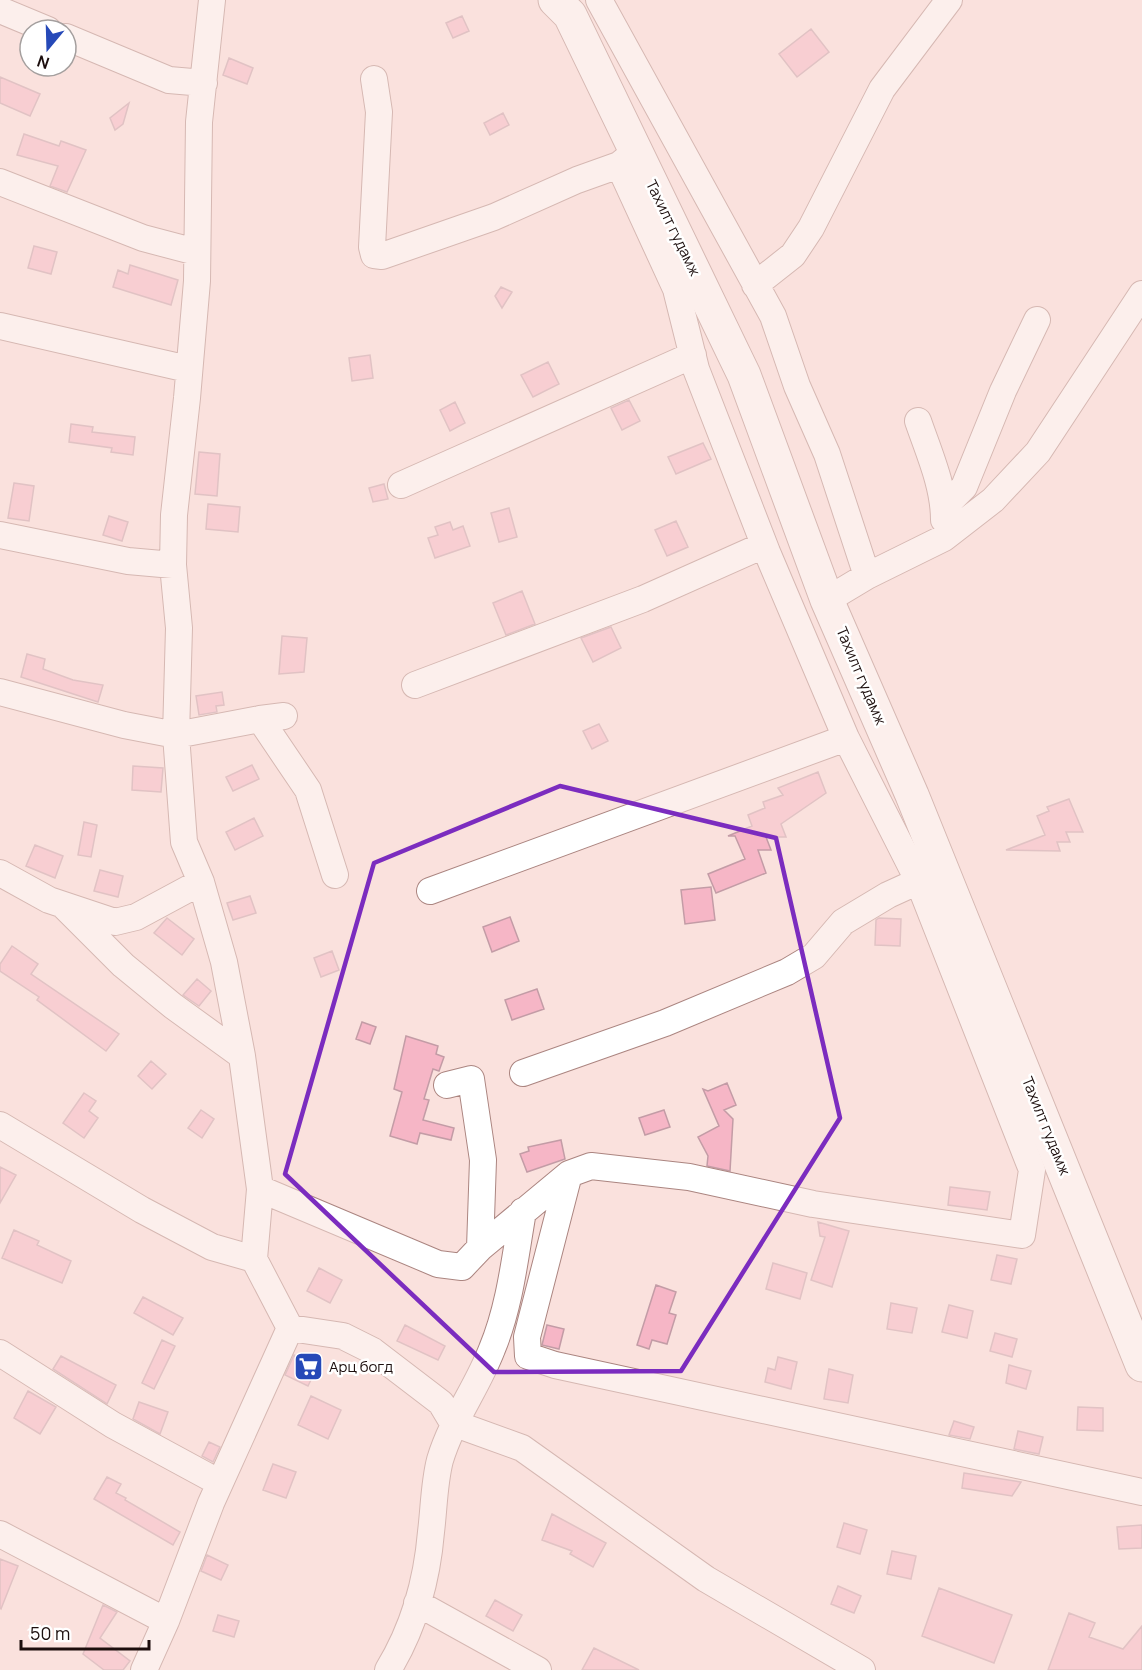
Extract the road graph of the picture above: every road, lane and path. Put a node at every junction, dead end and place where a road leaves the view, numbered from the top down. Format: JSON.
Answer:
{"nodes":[{"id":1,"x":555,"y":0,"type":"edge"},
{"id":2,"x":599,"y":0,"type":"edge"},
{"id":3,"x":949,"y":0,"type":"edge"},
{"id":4,"x":206,"y":2,"type":"edge"},
{"id":5,"x":0,"y":10,"type":"edge"},
{"id":6,"x":19,"y":18,"type":"edge"},
{"id":7,"x":78,"y":42,"type":"edge"},
{"id":8,"x":374,"y":80,"type":"dead end"},
{"id":9,"x":204,"y":83,"type":"junction"},
{"id":10,"x":627,"y":158,"type":"junction"},
{"id":11,"x":0,"y":182,"type":"edge"},
{"id":12,"x":196,"y":252,"type":"junction"},
{"id":13,"x":755,"y":285,"type":"junction"},
{"id":14,"x":1142,"y":294,"type":"edge"},
{"id":15,"x":1037,"y":320,"type":"dead end"},
{"id":16,"x":0,"y":326,"type":"edge"},
{"id":17,"x":693,"y":355,"type":"junction"},
{"id":18,"x":188,"y":369,"type":"junction"},
{"id":19,"x":918,"y":421,"type":"dead end"},
{"id":20,"x":401,"y":485,"type":"dead end"},
{"id":21,"x":944,"y":507,"type":"junction"},
{"id":22,"x":0,"y":535,"type":"edge"},
{"id":23,"x":944,"y":538,"type":"junction"},
{"id":24,"x":765,"y":545,"type":"junction"},
{"id":25,"x":173,"y":565,"type":"junction"},
{"id":26,"x":867,"y":576,"type":"junction"},
{"id":27,"x":827,"y":600,"type":"junction"},
{"id":28,"x":416,"y":685,"type":"dead end"},
{"id":29,"x":0,"y":692,"type":"edge"},
{"id":30,"x":176,"y":735,"type":"junction"},
{"id":31,"x":846,"y":738,"type":"junction"},
{"id":32,"x":0,"y":873,"type":"edge"},
{"id":33,"x":335,"y":875,"type":"dead end"},
{"id":34,"x":930,"y":876,"type":"junction"},
{"id":35,"x":201,"y":882,"type":"junction"},
{"id":36,"x":430,"y":891,"type":"dead end"},
{"id":37,"x":63,"y":905,"type":"junction"},
{"id":38,"x":242,"y":1056,"type":"junction"},
{"id":39,"x":523,"y":1073,"type":"dead end"},
{"id":40,"x":447,"y":1085,"type":"dead end"},
{"id":41,"x":0,"y":1125,"type":"edge"},
{"id":42,"x":569,"y":1174,"type":"junction"},
{"id":43,"x":260,"y":1189,"type":"junction"},
{"id":44,"x":523,"y":1212,"type":"junction"},
{"id":45,"x":480,"y":1248,"type":"junction"},
{"id":46,"x":254,"y":1259,"type":"junction"},
{"id":47,"x":290,"y":1328,"type":"junction"},
{"id":48,"x":0,"y":1353,"type":"edge"},
{"id":49,"x":1142,"y":1365,"type":"edge"},
{"id":50,"x":453,"y":1423,"type":"junction"},
{"id":51,"x":220,"y":1483,"type":"junction"},
{"id":52,"x":1142,"y":1492,"type":"edge"},
{"id":53,"x":0,"y":1534,"type":"edge"},
{"id":54,"x":417,"y":1603,"type":"junction"},
{"id":55,"x":166,"y":1622,"type":"junction"},
{"id":56,"x":144,"y":1670,"type":"edge"},
{"id":57,"x":388,"y":1670,"type":"edge"},
{"id":58,"x":538,"y":1670,"type":"edge"},
{"id":59,"x":862,"y":1670,"type":"edge"}],
"edges":[{"from":1,"to":10,"type":"main road","name":"Тахилт гудамж"},
{"from":2,"to":13,"type":"street"},
{"from":3,"to":13,"type":"street"},
{"from":4,"to":9,"type":"street"},
{"from":5,"to":6,"type":"street"},
{"from":7,"to":9,"type":"street"},
{"from":8,"to":10,"type":"street"},
{"from":9,"to":12,"type":"street"},
{"from":10,"to":17,"type":"street"},
{"from":10,"to":27,"type":"main road","name":"Тахилт гудамж"},
{"from":11,"to":12,"type":"street"},
{"from":12,"to":18,"type":"street"},
{"from":13,"to":26,"type":"street"},
{"from":14,"to":23,"type":"street"},
{"from":15,"to":21,"type":"street"},
{"from":16,"to":18,"type":"street"},
{"from":17,"to":20,"type":"street"},
{"from":17,"to":24,"type":"street"},
{"from":18,"to":25,"type":"street"},
{"from":19,"to":21,"type":"street"},
{"from":21,"to":23,"type":"street"},
{"from":22,"to":25,"type":"street"},
{"from":23,"to":26,"type":"street"},
{"from":24,"to":28,"type":"street"},
{"from":24,"to":31,"type":"street"},
{"from":25,"to":30,"type":"street"},
{"from":26,"to":27,"type":"street"},
{"from":27,"to":34,"type":"main road","name":"Тахилт гудамж"},
{"from":29,"to":30,"type":"street"},
{"from":30,"to":33,"type":"street"},
{"from":30,"to":35,"type":"street"},
{"from":31,"to":34,"type":"street"},
{"from":31,"to":36,"type":"street"},
{"from":32,"to":37,"type":"street"},
{"from":34,"to":39,"type":"street"},
{"from":34,"to":42,"type":"street"},
{"from":34,"to":49,"type":"main road","name":"Тахилт гудамж"},
{"from":35,"to":37,"type":"street"},
{"from":35,"to":38,"type":"street"},
{"from":37,"to":38,"type":"street"},
{"from":38,"to":43,"type":"street"},
{"from":40,"to":45,"type":"street"},
{"from":41,"to":46,"type":"street"},
{"from":42,"to":44,"type":"street"},
{"from":42,"to":52,"type":"street"},
{"from":43,"to":45,"type":"street"},
{"from":43,"to":46,"type":"street"},
{"from":44,"to":45,"type":"street"},
{"from":44,"to":50,"type":"street"},
{"from":46,"to":47,"type":"street"},
{"from":47,"to":50,"type":"street"},
{"from":47,"to":51,"type":"street"},
{"from":48,"to":51,"type":"street"},
{"from":50,"to":54,"type":"street"},
{"from":50,"to":59,"type":"street"},
{"from":51,"to":55,"type":"street"},
{"from":53,"to":55,"type":"street"},
{"from":54,"to":57,"type":"street"},
{"from":54,"to":58,"type":"street"},
{"from":55,"to":56,"type":"street"}]}
